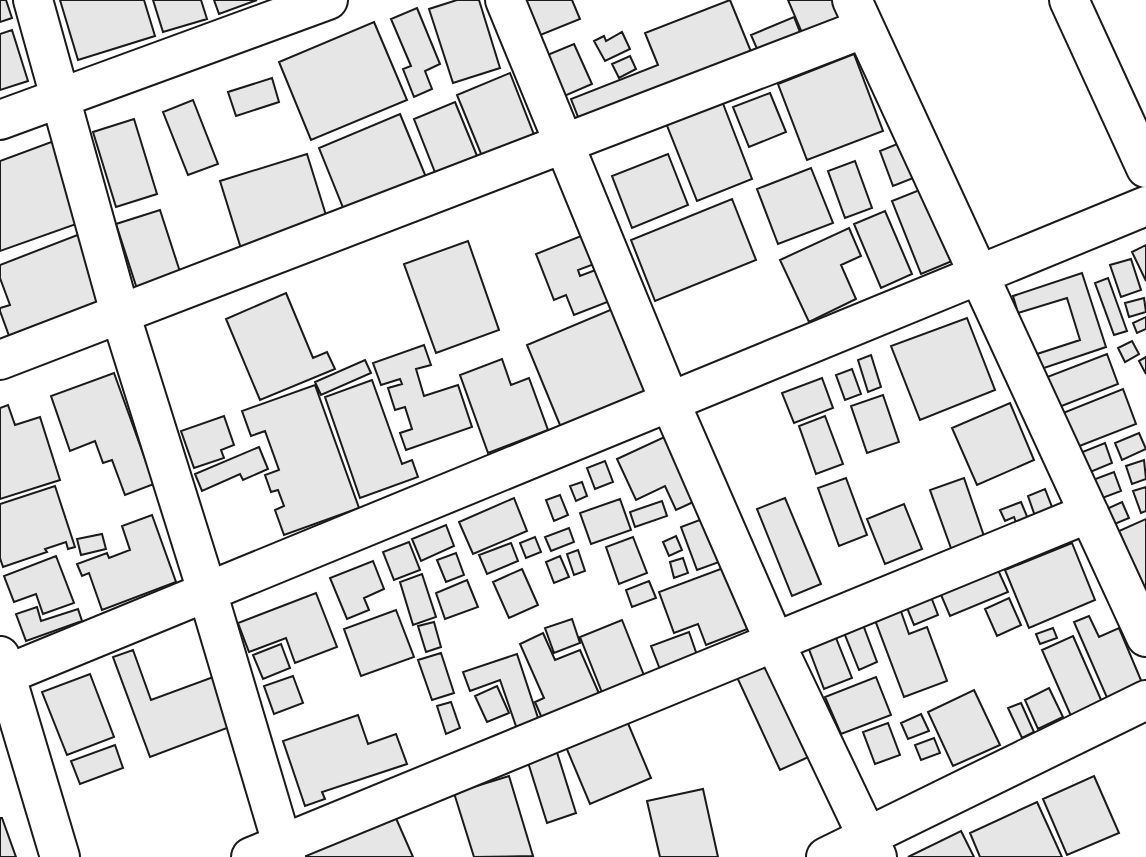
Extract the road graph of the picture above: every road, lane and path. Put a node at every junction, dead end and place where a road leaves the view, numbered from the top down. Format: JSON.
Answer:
{"nodes":[{"id":1,"x":33,"y":0,"type":"edge"},
{"id":2,"x":328,"y":0,"type":"edge"},
{"id":3,"x":505,"y":0,"type":"edge"},
{"id":4,"x":1069,"y":0,"type":"edge"},
{"id":5,"x":859,"y":14,"type":"edge"},
{"id":6,"x":59,"y":98,"type":"junction"},
{"id":7,"x":0,"y":120,"type":"edge"},
{"id":8,"x":563,"y":144,"type":"junction"},
{"id":9,"x":1146,"y":168,"type":"edge"},
{"id":10,"x":1146,"y":206,"type":"edge"},
{"id":11,"x":980,"y":274,"type":"junction"},
{"id":12,"x":120,"y":313,"type":"junction"},
{"id":13,"x":0,"y":360,"type":"edge"},
{"id":14,"x":670,"y":402,"type":"junction"},
{"id":15,"x":1089,"y":513,"type":"junction"},
{"id":16,"x":207,"y":591,"type":"junction"},
{"id":17,"x":1146,"y":637,"type":"edge"},
{"id":18,"x":775,"y":643,"type":"junction"},
{"id":19,"x":2,"y":669,"type":"edge"},
{"id":20,"x":1146,"y":701,"type":"edge"},
{"id":21,"x":873,"y":847,"type":"edge"},
{"id":22,"x":273,"y":853,"type":"edge"},
{"id":23,"x":61,"y":857,"type":"edge"},
{"id":24,"x":826,"y":857,"type":"edge"}],
"edges":[{"from":1,"to":6,"type":"street"},
{"from":2,"to":6,"type":"street"},
{"from":3,"to":8,"type":"street"},
{"from":4,"to":9,"type":"street"},
{"from":5,"to":8,"type":"street"},
{"from":5,"to":11,"type":"street"},
{"from":6,"to":7,"type":"street"},
{"from":6,"to":12,"type":"street"},
{"from":8,"to":12,"type":"street"},
{"from":8,"to":14,"type":"street"},
{"from":10,"to":11,"type":"street"},
{"from":11,"to":14,"type":"street"},
{"from":11,"to":15,"type":"street"},
{"from":12,"to":13,"type":"street"},
{"from":12,"to":16,"type":"street"},
{"from":14,"to":16,"type":"street"},
{"from":14,"to":18,"type":"street"},
{"from":15,"to":17,"type":"street"},
{"from":15,"to":18,"type":"street"},
{"from":16,"to":19,"type":"street"},
{"from":16,"to":22,"type":"street"},
{"from":18,"to":21,"type":"street"},
{"from":18,"to":22,"type":"street"},
{"from":19,"to":23,"type":"street"},
{"from":20,"to":21,"type":"street"},
{"from":21,"to":24,"type":"street"}]}
